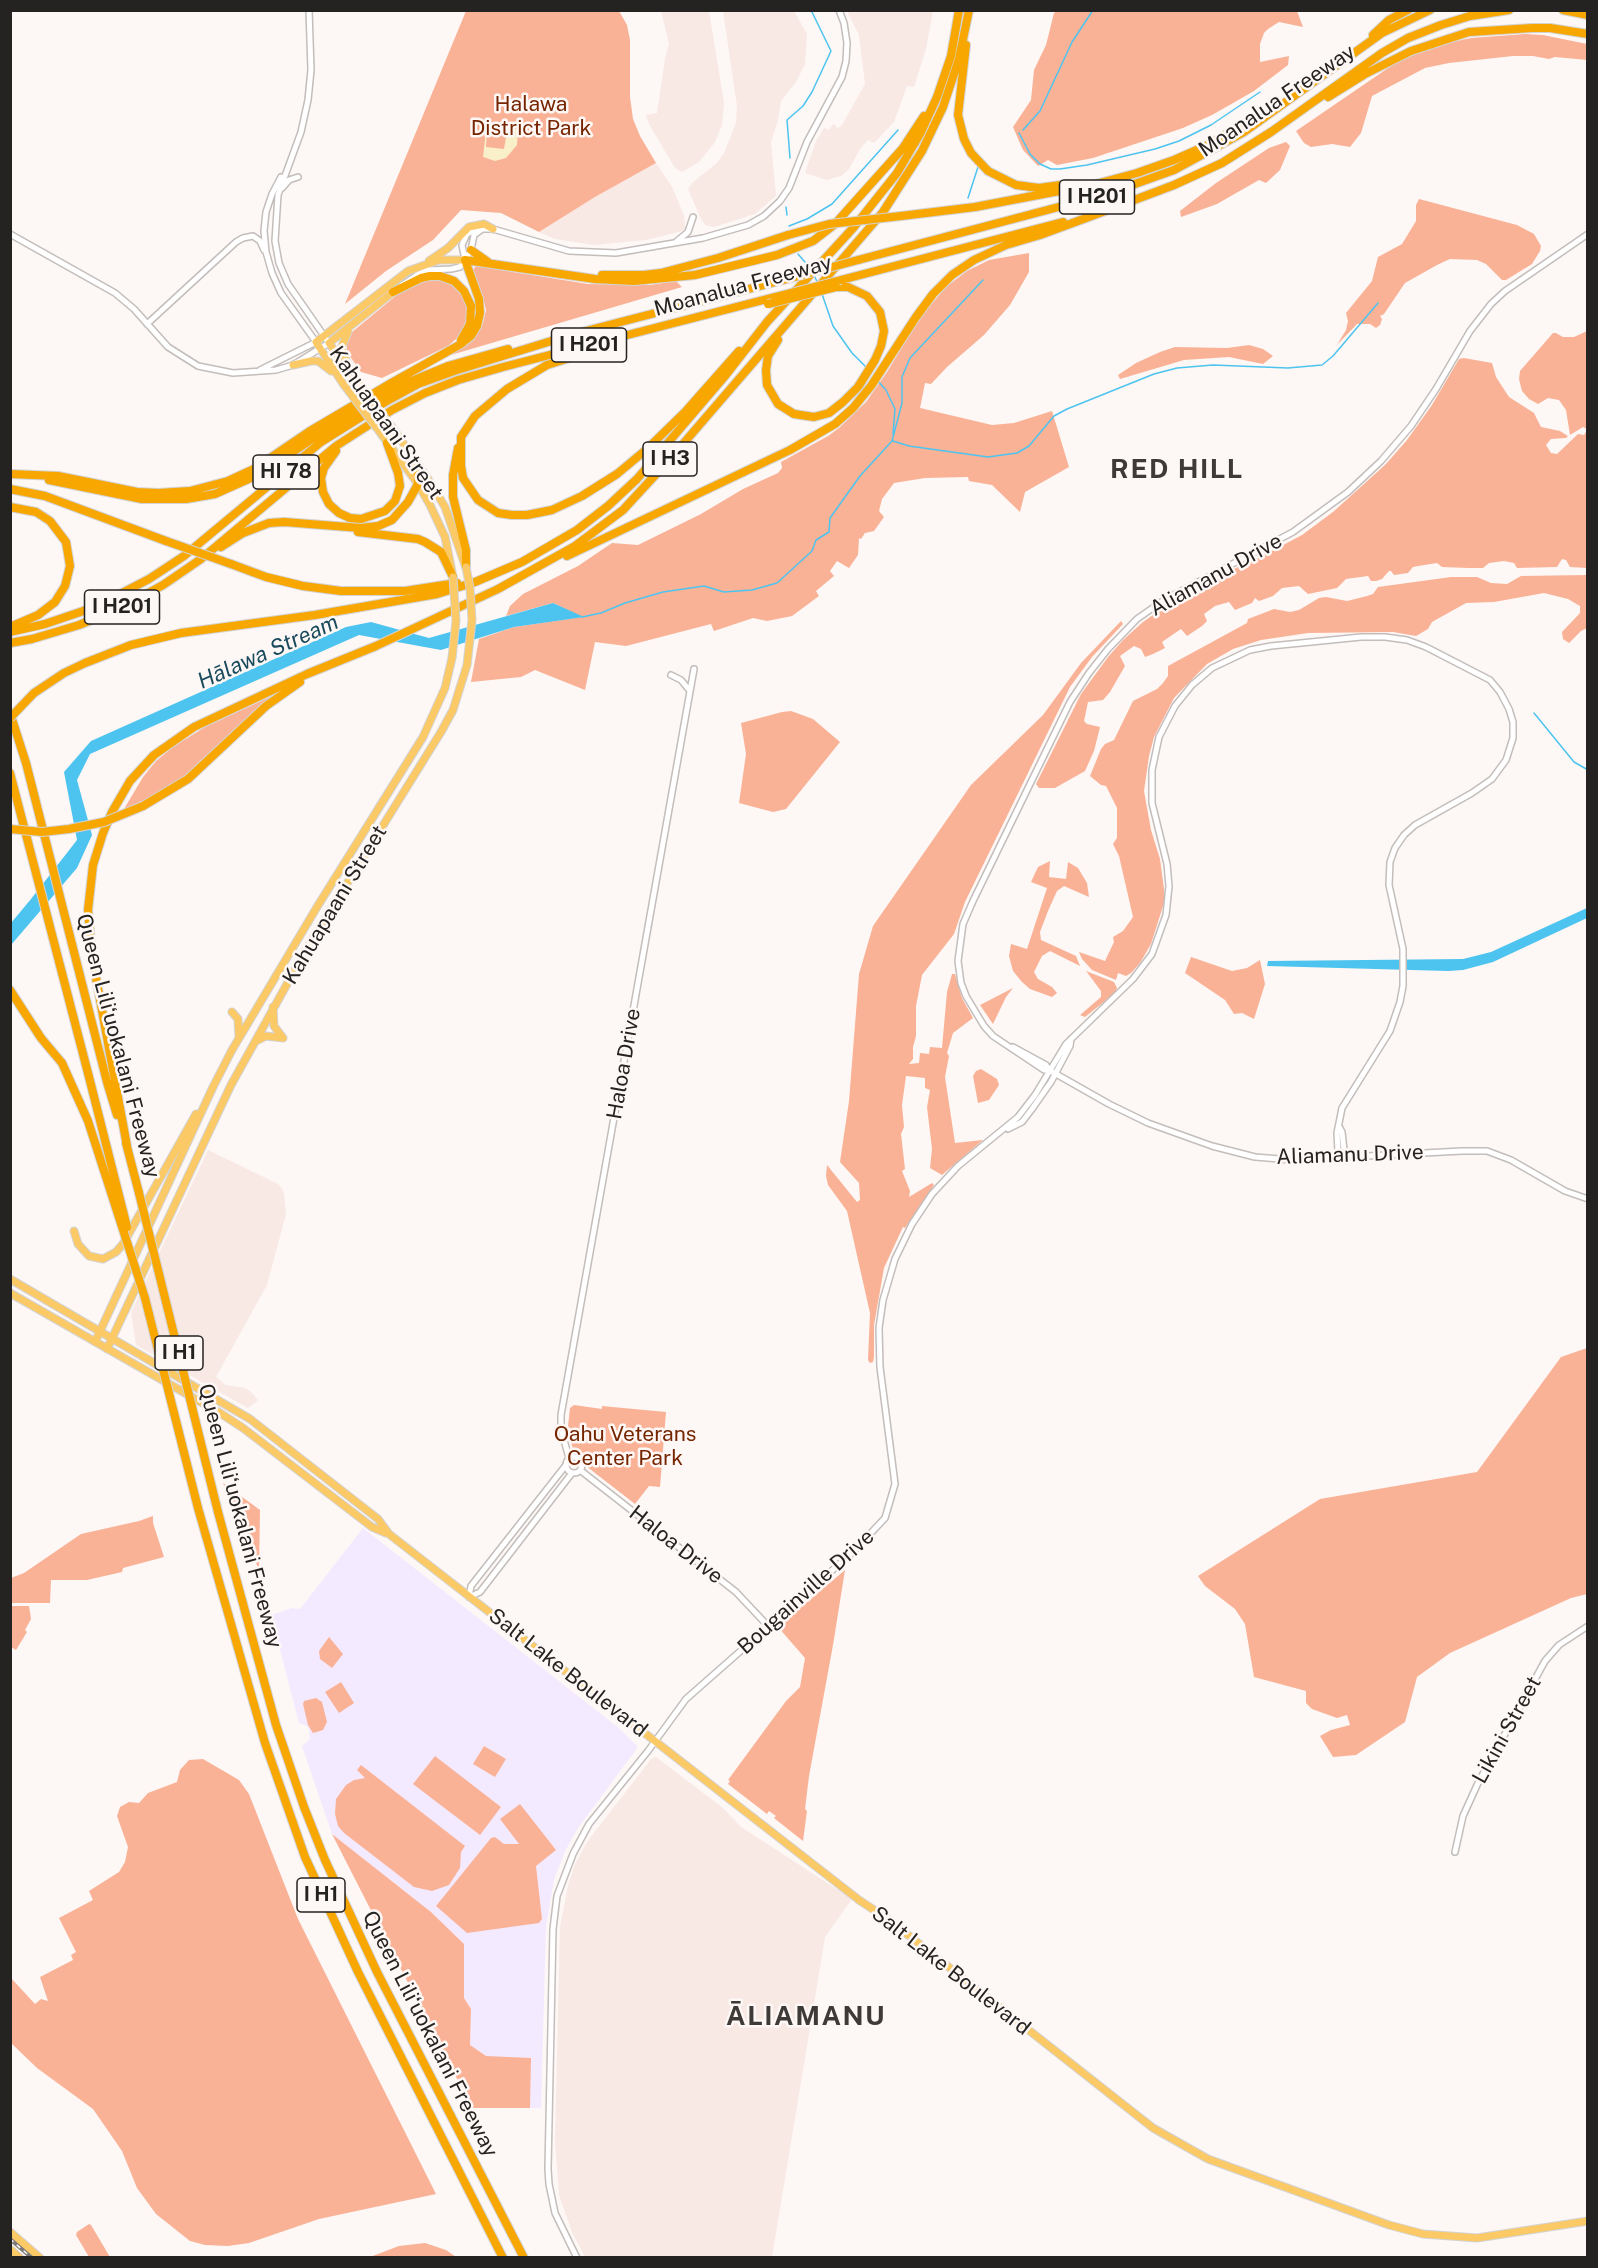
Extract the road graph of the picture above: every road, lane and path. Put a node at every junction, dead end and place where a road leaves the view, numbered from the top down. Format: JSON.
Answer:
{"nodes":[{"id":1,"x":309,"y":10,"type":"edge"},
{"id":2,"x":839,"y":10,"type":"edge"},
{"id":3,"x":959,"y":10,"type":"edge"},
{"id":4,"x":969,"y":10,"type":"edge"},
{"id":5,"x":1408,"y":10,"type":"edge"},
{"id":6,"x":1430,"y":10,"type":"edge"},
{"id":7,"x":1509,"y":10,"type":"edge"},
{"id":8,"x":1563,"y":10,"type":"edge"},
{"id":9,"x":1587,"y":15,"type":"edge"},
{"id":10,"x":968,"y":26,"type":"junction"},
{"id":11,"x":1587,"y":34,"type":"edge"},
{"id":12,"x":1351,"y":53,"type":"junction"},
{"id":13,"x":945,"y":74,"type":"junction"},
{"id":14,"x":1312,"y":82,"type":"junction"},
{"id":15,"x":1271,"y":132,"type":"junction"},
{"id":16,"x":1174,"y":160,"type":"junction"},
{"id":17,"x":285,"y":170,"type":"junction"},
{"id":18,"x":298,"y":177,"type":"dead end"},
{"id":19,"x":278,"y":195,"type":"junction"},
{"id":20,"x":1124,"y":204,"type":"junction"},
{"id":21,"x":693,"y":217,"type":"dead end"},
{"id":22,"x":482,"y":229,"type":"junction"},
{"id":23,"x":493,"y":229,"type":"junction"},
{"id":24,"x":10,"y":234,"type":"edge"},
{"id":25,"x":1587,"y":234,"type":"edge"},
{"id":26,"x":672,"y":245,"type":"junction"},
{"id":27,"x":471,"y":250,"type":"junction"},
{"id":28,"x":266,"y":252,"type":"junction"},
{"id":29,"x":465,"y":260,"type":"junction"},
{"id":30,"x":489,"y":263,"type":"junction"},
{"id":31,"x":424,"y":264,"type":"junction"},
{"id":32,"x":570,"y":275,"type":"junction"},
{"id":33,"x":393,"y":292,"type":"junction"},
{"id":34,"x":810,"y":298,"type":"junction"},
{"id":35,"x":713,"y":313,"type":"junction"},
{"id":36,"x":767,"y":322,"type":"junction"},
{"id":37,"x":674,"y":323,"type":"junction"},
{"id":38,"x":147,"y":324,"type":"junction"},
{"id":39,"x":351,"y":327,"type":"junction"},
{"id":40,"x":574,"y":334,"type":"junction"},
{"id":41,"x":327,"y":340,"type":"junction"},
{"id":42,"x":318,"y":346,"type":"junction"},
{"id":43,"x":444,"y":354,"type":"junction"},
{"id":44,"x":292,"y":365,"type":"junction"},
{"id":45,"x":503,"y":367,"type":"junction"},
{"id":46,"x":256,"y":372,"type":"junction"},
{"id":47,"x":339,"y":378,"type":"junction"},
{"id":48,"x":354,"y":378,"type":"junction"},
{"id":49,"x":461,"y":437,"type":"junction"},
{"id":50,"x":387,"y":443,"type":"junction"},
{"id":51,"x":413,"y":458,"type":"junction"},
{"id":52,"x":11,"y":474,"type":"edge"},
{"id":53,"x":415,"y":480,"type":"junction"},
{"id":54,"x":10,"y":489,"type":"edge"},
{"id":55,"x":10,"y":507,"type":"edge"},
{"id":56,"x":324,"y":525,"type":"junction"},
{"id":57,"x":561,"y":541,"type":"junction"},
{"id":58,"x":466,"y":567,"type":"junction"},
{"id":59,"x":183,"y":573,"type":"junction"},
{"id":60,"x":453,"y":577,"type":"junction"},
{"id":61,"x":498,"y":589,"type":"junction"},
{"id":62,"x":10,"y":627,"type":"edge"},
{"id":63,"x":10,"y":632,"type":"edge"},
{"id":64,"x":10,"y":645,"type":"edge"},
{"id":65,"x":347,"y":658,"type":"junction"},
{"id":66,"x":694,"y":669,"type":"dead end"},
{"id":67,"x":671,"y":675,"type":"dead end"},
{"id":68,"x":690,"y":691,"type":"junction"},
{"id":69,"x":10,"y":704,"type":"edge"},
{"id":70,"x":10,"y":715,"type":"edge"},
{"id":71,"x":21,"y":743,"type":"junction"},
{"id":72,"x":10,"y":773,"type":"edge"},
{"id":73,"x":10,"y":829,"type":"edge"},
{"id":74,"x":10,"y":990,"type":"edge"},
{"id":75,"x":273,"y":1008,"type":"junction"},
{"id":76,"x":232,"y":1012,"type":"dead end"},
{"id":77,"x":239,"y":1039,"type":"junction"},
{"id":78,"x":255,"y":1042,"type":"junction"},
{"id":79,"x":1052,"y":1071,"type":"junction"},
{"id":80,"x":213,"y":1087,"type":"junction"},
{"id":81,"x":127,"y":1146,"type":"junction"},
{"id":82,"x":1341,"y":1158,"type":"junction"},
{"id":83,"x":1587,"y":1199,"type":"edge"},
{"id":84,"x":74,"y":1231,"type":"dead end"},
{"id":85,"x":10,"y":1280,"type":"edge"},
{"id":86,"x":10,"y":1293,"type":"edge"},
{"id":87,"x":145,"y":1298,"type":"junction"},
{"id":88,"x":100,"y":1331,"type":"junction"},
{"id":89,"x":113,"y":1338,"type":"junction"},
{"id":90,"x":95,"y":1342,"type":"junction"},
{"id":91,"x":107,"y":1349,"type":"junction"},
{"id":92,"x":569,"y":1458,"type":"junction"},
{"id":93,"x":566,"y":1465,"type":"junction"},
{"id":94,"x":580,"y":1470,"type":"junction"},
{"id":95,"x":572,"y":1473,"type":"junction"},
{"id":96,"x":389,"y":1534,"type":"junction"},
{"id":97,"x":469,"y":1596,"type":"junction"},
{"id":98,"x":768,"y":1626,"type":"junction"},
{"id":99,"x":1587,"y":1626,"type":"edge"},
{"id":100,"x":655,"y":1741,"type":"junction"},
{"id":101,"x":1455,"y":1852,"type":"dead end"},
{"id":102,"x":1587,"y":2221,"type":"edge"},
{"id":103,"x":10,"y":2232,"type":"edge"},
{"id":104,"x":10,"y":2249,"type":"edge"},
{"id":105,"x":20,"y":2258,"type":"edge"},
{"id":106,"x":40,"y":2258,"type":"edge"},
{"id":107,"x":503,"y":2258,"type":"edge"},
{"id":108,"x":524,"y":2258,"type":"edge"},
{"id":109,"x":577,"y":2258,"type":"edge"}],
"edges":[{"from":1,"to":17,"type":"street"},
{"from":2,"to":26,"type":"street"},
{"from":3,"to":13,"type":"highway","number":"I H3"},
{"from":4,"to":10,"type":"highway","number":"I H3"},
{"from":5,"to":12,"type":"highway"},
{"from":6,"to":12,"type":"highway","name":"Moanalua Freeway","number":"I H201"},
{"from":7,"to":15,"type":"highway","name":"Moanalua Freeway","number":"I H201"},
{"from":8,"to":9,"type":"highway"},
{"from":10,"to":16,"type":"highway"},
{"from":10,"to":34,"type":"highway","number":"I H3","bridge":true},
{"from":11,"to":15,"type":"highway"},
{"from":12,"to":14,"type":"highway","name":"Moanalua Freeway","number":"I H201"},
{"from":13,"to":32,"type":"highway"},
{"from":13,"to":36,"type":"highway","number":"I H3","bridge":true},
{"from":14,"to":16,"type":"highway"},
{"from":14,"to":40,"type":"highway","name":"Moanalua Freeway","number":"I H201","bridge":true},
{"from":15,"to":20,"type":"highway","name":"Moanalua Freeway","number":"I H201"},
{"from":16,"to":32,"type":"highway","bridge":true},
{"from":17,"to":19,"type":"street","name":"Kahuapaani Street"},
{"from":17,"to":28,"type":"street","name":"Kahuapaani Street"},
{"from":18,"to":19,"type":"street"},
{"from":19,"to":41,"type":"street","name":"Kahuapaani Street"},
{"from":20,"to":35,"type":"highway","name":"Moanalua Freeway","number":"I H201","bridge":true},
{"from":20,"to":61,"type":"highway"},
{"from":21,"to":26,"type":"street"},
{"from":22,"to":23,"type":"street"},
{"from":22,"to":27,"type":"street"},
{"from":22,"to":29,"type":"street"},
{"from":23,"to":26,"type":"street"},
{"from":23,"to":31,"type":"main road"},
{"from":24,"to":38,"type":"street"},
{"from":25,"to":79,"type":"street","name":"Aliamanu Drive"},
{"from":27,"to":29,"type":"street"},
{"from":27,"to":30,"type":"highway"},
{"from":28,"to":38,"type":"street"},
{"from":28,"to":42,"type":"street","name":"Kahuapaani Street"},
{"from":29,"to":30,"type":"highway"},
{"from":29,"to":31,"type":"main road"},
{"from":29,"to":33,"type":"street"},
{"from":29,"to":43,"type":"highway"},
{"from":30,"to":32,"type":"highway"},
{"from":31,"to":41,"type":"main road"},
{"from":33,"to":39,"type":"main road"},
{"from":33,"to":43,"type":"highway"},
{"from":34,"to":35,"type":"highway","bridge":true},
{"from":34,"to":61,"type":"highway","number":"I H3"},
{"from":35,"to":37,"type":"highway","name":"Moanalua Freeway","number":"I H201"},
{"from":36,"to":49,"type":"highway"},
{"from":36,"to":57,"type":"highway","number":"I H3"},
{"from":37,"to":45,"type":"highway","name":"Moanalua Freeway","number":"I H201"},
{"from":37,"to":49,"type":"highway"},
{"from":38,"to":46,"type":"street"},
{"from":39,"to":41,"type":"main road"},
{"from":39,"to":48,"type":"main road"},
{"from":40,"to":52,"type":"highway"},
{"from":40,"to":63,"type":"highway","name":"Moanalua Freeway","number":"HI 78"},
{"from":41,"to":42,"type":"main road"},
{"from":41,"to":48,"type":"main road","name":"Kahuapaani Street"},
{"from":42,"to":44,"type":"street"},
{"from":42,"to":46,"type":"street"},
{"from":42,"to":47,"type":"main road","name":"Kahuapaani Street"},
{"from":43,"to":52,"type":"highway"},
{"from":44,"to":46,"type":"street"},
{"from":44,"to":47,"type":"main road"},
{"from":45,"to":50,"type":"highway"},
{"from":45,"to":59,"type":"highway","name":"Moanalua Freeway","number":"I H201"},
{"from":47,"to":50,"type":"main road","name":"Kahuapaani Street","bridge":true},
{"from":48,"to":51,"type":"main road","name":"Kahuapaani Street","bridge":true},
{"from":49,"to":58,"type":"highway"},
{"from":50,"to":53,"type":"main road","name":"Kahuapaani Street"},
{"from":51,"to":53,"type":"highway"},
{"from":51,"to":58,"type":"main road","name":"Kahuapaani Street"},
{"from":53,"to":56,"type":"highway"},
{"from":53,"to":60,"type":"main road","name":"Kahuapaani Street"},
{"from":54,"to":57,"type":"highway","bridge":true},
{"from":55,"to":62,"type":"highway"},
{"from":56,"to":59,"type":"highway"},
{"from":56,"to":60,"type":"highway"},
{"from":57,"to":70,"type":"highway","bridge":true},
{"from":58,"to":75,"type":"main road","name":"Kahuapaani Street","bridge":true},
{"from":59,"to":64,"type":"highway","name":"Moanalua Freeway","number":"I H201"},
{"from":60,"to":77,"type":"main road","name":"Kahuapaani Street","bridge":true},
{"from":61,"to":65,"type":"highway","number":"I H3"},
{"from":65,"to":73,"type":"highway","bridge":true},
{"from":65,"to":81,"type":"highway"},
{"from":66,"to":68,"type":"street","name":"Haloa Drive"},
{"from":67,"to":68,"type":"street"},
{"from":68,"to":92,"type":"street","name":"Haloa Drive"},
{"from":69,"to":71,"type":"highway"},
{"from":70,"to":71,"type":"highway","name":"Queen Liliʻuokalani Freeway","number":"I H1"},
{"from":71,"to":81,"type":"highway","name":"Queen Liliʻuokalani Freeway","number":"I H1"},
{"from":72,"to":87,"type":"highway","name":"Queen Liliʻuokalani Freeway","number":"I H1","bridge":true},
{"from":74,"to":87,"type":"highway","bridge":true},
{"from":75,"to":78,"type":"main road","name":"Kahuapaani Street"},
{"from":75,"to":78,"type":"main road"},
{"from":76,"to":77,"type":"main road"},
{"from":77,"to":80,"type":"main road","name":"Kahuapaani Street"},
{"from":78,"to":89,"type":"main road","name":"Kahuapaani Street"},
{"from":79,"to":82,"type":"street","name":"Aliamanu Drive"},
{"from":79,"to":82,"type":"street","name":"Bougainville Drive"},
{"from":79,"to":98,"type":"street","name":"Bougainville Drive"},
{"from":80,"to":84,"type":"main road"},
{"from":80,"to":88,"type":"main road","name":"Kahuapaani Street"},
{"from":81,"to":108,"type":"highway","name":"Queen Liliʻuokalani Freeway","number":"I H1","bridge":true},
{"from":82,"to":83,"type":"street","name":"Aliamanu Drive"},
{"from":85,"to":88,"type":"main road","name":"Salt Lake Boulevard"},
{"from":86,"to":90,"type":"main road","name":"Salt Lake Boulevard"},
{"from":87,"to":107,"type":"highway","name":"Queen Liliʻuokalani Freeway","number":"I H1","bridge":true},
{"from":88,"to":89,"type":"main road","name":"Salt Lake Boulevard"},
{"from":88,"to":90,"type":"main road","name":"Kahuapaani Street"},
{"from":89,"to":91,"type":"main road","name":"Kahuapaani Street"},
{"from":89,"to":96,"type":"main road","name":"Salt Lake Boulevard"},
{"from":90,"to":91,"type":"main road","name":"Salt Lake Boulevard"},
{"from":91,"to":96,"type":"main road","name":"Salt Lake Boulevard"},
{"from":92,"to":93,"type":"street"},
{"from":92,"to":94,"type":"street"},
{"from":93,"to":95,"type":"street"},
{"from":93,"to":97,"type":"street"},
{"from":94,"to":95,"type":"street"},
{"from":94,"to":98,"type":"street","name":"Haloa Drive"},
{"from":95,"to":97,"type":"street"},
{"from":96,"to":97,"type":"main road","name":"Salt Lake Boulevard"},
{"from":97,"to":100,"type":"main road","name":"Salt Lake Boulevard"},
{"from":98,"to":100,"type":"street","name":"Bougainville Drive"},
{"from":99,"to":101,"type":"street","name":"Likini Street"},
{"from":100,"to":102,"type":"main road","name":"Salt Lake Boulevard"},
{"from":100,"to":109,"type":"street","name":"Bougainville Drive"},
{"from":103,"to":106,"type":"main road"},
{"from":104,"to":105,"type":"main road"}]}
